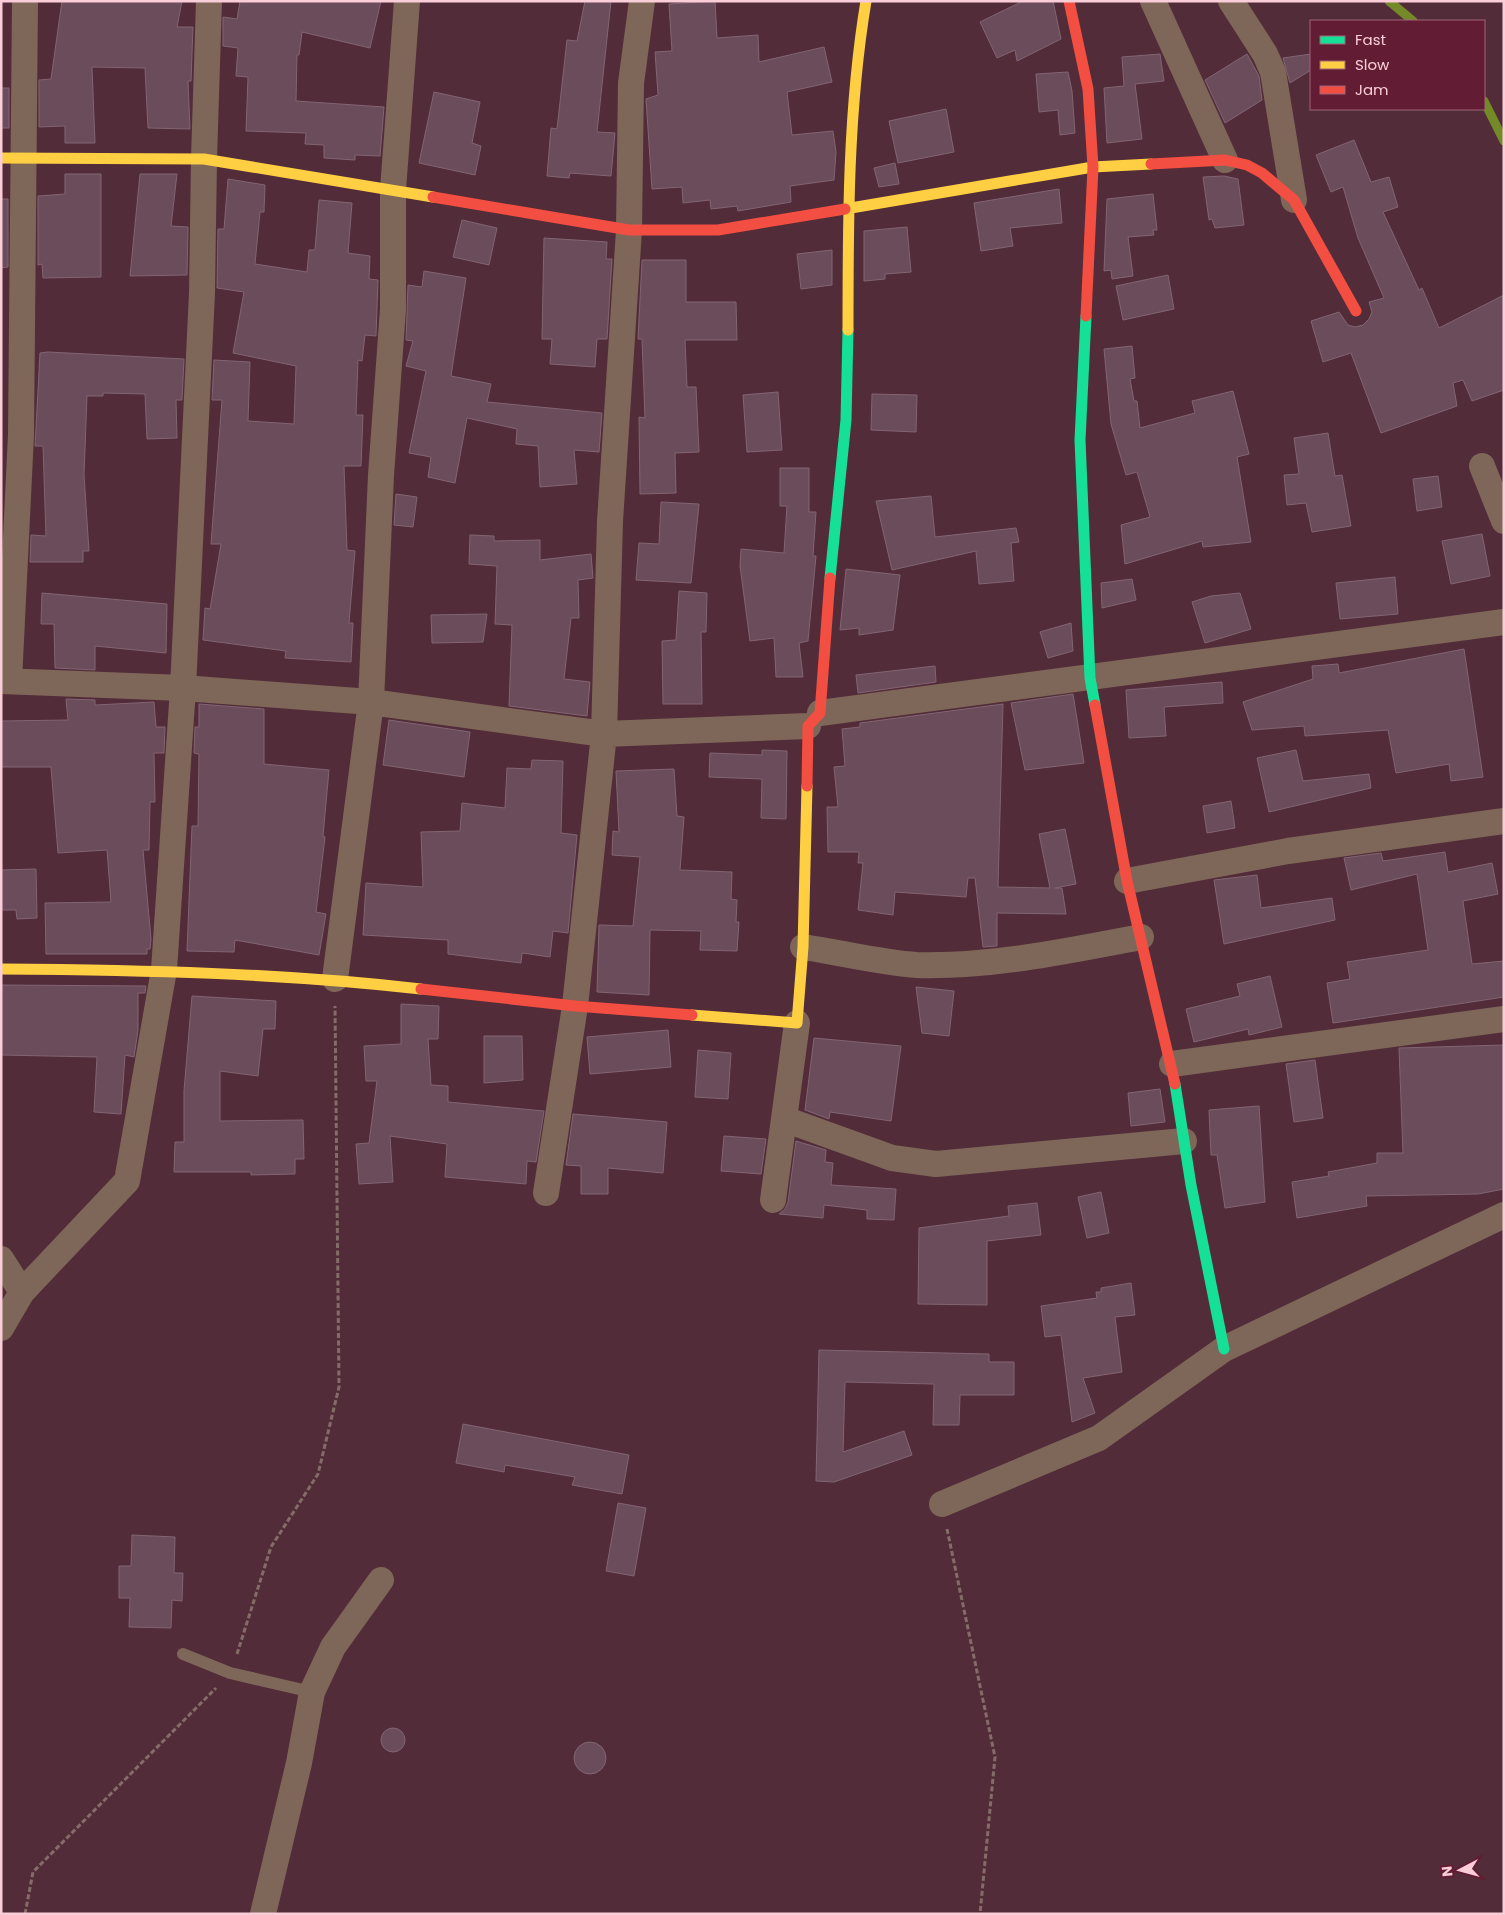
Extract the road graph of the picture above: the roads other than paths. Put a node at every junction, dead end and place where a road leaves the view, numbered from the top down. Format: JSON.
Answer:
{"nodes":[{"id":1,"x":25,"y":1,"type":"edge"},
{"id":2,"x":209,"y":1,"type":"edge"},
{"id":3,"x":407,"y":1,"type":"edge"},
{"id":4,"x":642,"y":1,"type":"edge"},
{"id":5,"x":866,"y":1,"type":"edge"},
{"id":6,"x":1068,"y":1,"type":"edge"},
{"id":7,"x":1153,"y":1,"type":"edge"},
{"id":8,"x":1231,"y":1,"type":"edge"},
{"id":9,"x":13,"y":159,"type":"edge"},
{"id":10,"x":204,"y":159,"type":"junction"},
{"id":11,"x":1225,"y":160,"type":"junction"},
{"id":12,"x":1093,"y":167,"type":"junction"},
{"id":13,"x":393,"y":190,"type":"junction"},
{"id":14,"x":1294,"y":200,"type":"junction"},
{"id":15,"x":848,"y":208,"type":"junction"},
{"id":16,"x":629,"y":230,"type":"junction"},
{"id":17,"x":1356,"y":311,"type":"dead end"},
{"id":18,"x":1482,"y":466,"type":"dead end"},
{"id":19,"x":1504,"y":522,"type":"edge"},
{"id":20,"x":1504,"y":622,"type":"edge"},
{"id":21,"x":1090,"y":678,"type":"junction"},
{"id":22,"x":5,"y":681,"type":"edge"},
{"id":23,"x":183,"y":688,"type":"junction"},
{"id":24,"x":370,"y":702,"type":"junction"},
{"id":25,"x":814,"y":719,"type":"junction"},
{"id":26,"x":604,"y":734,"type":"junction"},
{"id":27,"x":1504,"y":821,"type":"edge"},
{"id":28,"x":1127,"y":881,"type":"junction"},
{"id":29,"x":1141,"y":937,"type":"junction"},
{"id":30,"x":803,"y":947,"type":"junction"},
{"id":31,"x":1,"y":969,"type":"edge"},
{"id":32,"x":164,"y":970,"type":"junction"},
{"id":33,"x":335,"y":979,"type":"junction"},
{"id":34,"x":575,"y":1006,"type":"junction"},
{"id":35,"x":1504,"y":1019,"type":"edge"},
{"id":36,"x":797,"y":1022,"type":"junction"},
{"id":37,"x":1172,"y":1064,"type":"junction"},
{"id":38,"x":784,"y":1119,"type":"junction"},
{"id":39,"x":1184,"y":1141,"type":"junction"},
{"id":40,"x":546,"y":1193,"type":"dead end"},
{"id":41,"x":773,"y":1200,"type":"dead end"},
{"id":42,"x":1504,"y":1216,"type":"edge"},
{"id":43,"x":1,"y":1259,"type":"edge"},
{"id":44,"x":22,"y":1292,"type":"junction"},
{"id":45,"x":1,"y":1328,"type":"edge"},
{"id":46,"x":1224,"y":1349,"type":"junction"},
{"id":47,"x":942,"y":1504,"type":"road end"},
{"id":48,"x":381,"y":1580,"type":"dead end"},
{"id":49,"x":183,"y":1654,"type":"dead end"},
{"id":50,"x":312,"y":1692,"type":"junction"},
{"id":51,"x":262,"y":1914,"type":"edge"}],
"edges":[{"from":1,"to":9,"type":"street"},
{"from":2,"to":10,"type":"street"},
{"from":3,"to":13,"type":"street"},
{"from":4,"to":16,"type":"street"},
{"from":5,"to":15,"type":"street"},
{"from":6,"to":12,"type":"street"},
{"from":7,"to":11,"type":"street"},
{"from":8,"to":14,"type":"street"},
{"from":9,"to":10,"type":"street"},
{"from":9,"to":22,"type":"street"},
{"from":10,"to":13,"type":"street"},
{"from":10,"to":23,"type":"street"},
{"from":11,"to":12,"type":"street"},
{"from":11,"to":14,"type":"street"},
{"from":12,"to":15,"type":"street"},
{"from":12,"to":21,"type":"street"},
{"from":13,"to":16,"type":"street"},
{"from":13,"to":24,"type":"street"},
{"from":14,"to":17,"type":"street"},
{"from":15,"to":16,"type":"street"},
{"from":15,"to":25,"type":"street"},
{"from":16,"to":26,"type":"street"},
{"from":18,"to":19,"type":"street"},
{"from":20,"to":21,"type":"street"},
{"from":21,"to":25,"type":"street"},
{"from":21,"to":28,"type":"street"},
{"from":22,"to":23,"type":"street"},
{"from":23,"to":24,"type":"street"},
{"from":23,"to":32,"type":"street"},
{"from":24,"to":26,"type":"street"},
{"from":24,"to":33,"type":"street"},
{"from":25,"to":26,"type":"street"},
{"from":25,"to":30,"type":"street"},
{"from":26,"to":34,"type":"street"},
{"from":27,"to":28,"type":"street"},
{"from":28,"to":29,"type":"street"},
{"from":29,"to":30,"type":"street"},
{"from":29,"to":37,"type":"street"},
{"from":30,"to":36,"type":"street"},
{"from":31,"to":32,"type":"street"},
{"from":32,"to":33,"type":"street"},
{"from":32,"to":44,"type":"street"},
{"from":33,"to":34,"type":"street"},
{"from":34,"to":36,"type":"street"},
{"from":34,"to":40,"type":"street"},
{"from":35,"to":37,"type":"street"},
{"from":36,"to":38,"type":"street"},
{"from":37,"to":39,"type":"street"},
{"from":38,"to":39,"type":"street"},
{"from":38,"to":41,"type":"street"},
{"from":39,"to":46,"type":"street"},
{"from":42,"to":46,"type":"street"},
{"from":43,"to":44,"type":"street"},
{"from":44,"to":45,"type":"street"},
{"from":46,"to":47,"type":"street"},
{"from":48,"to":50,"type":"street"},
{"from":49,"to":50,"type":"lane"},
{"from":50,"to":51,"type":"street"}]}
